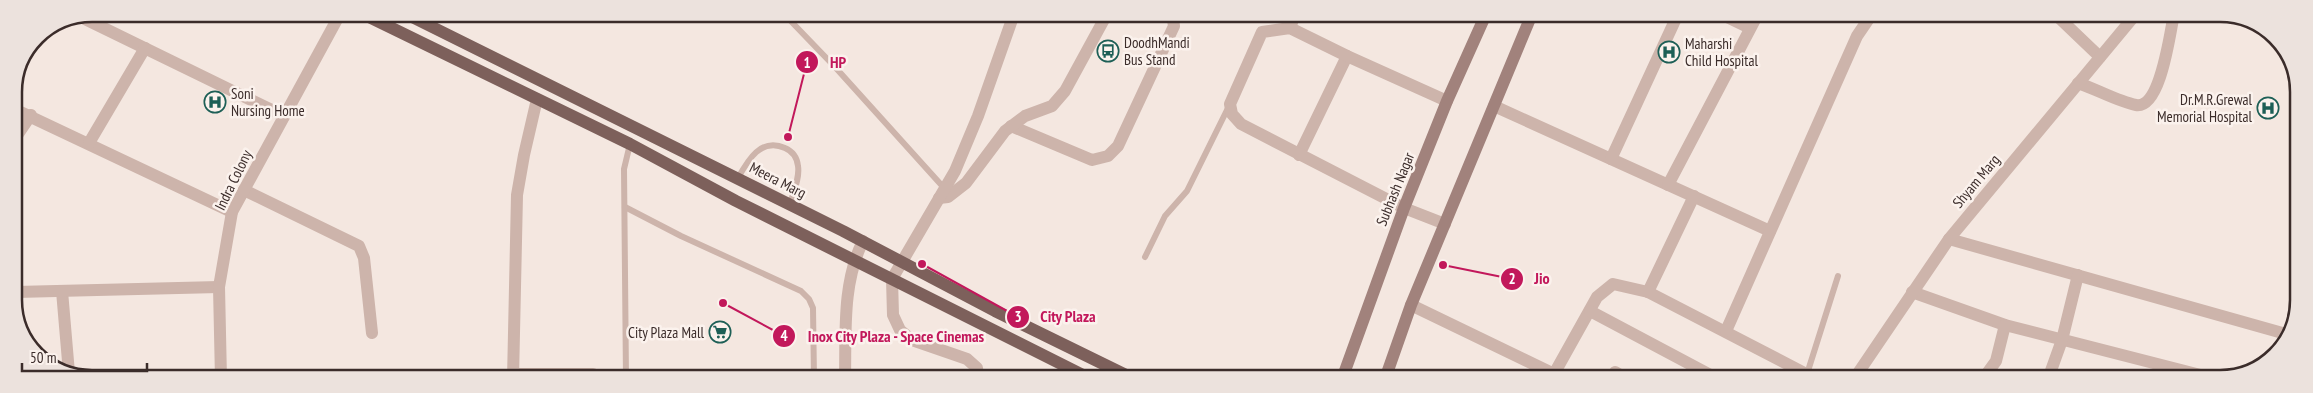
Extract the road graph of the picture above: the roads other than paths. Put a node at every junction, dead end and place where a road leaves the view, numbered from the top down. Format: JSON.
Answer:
{"nodes":[{"id":1,"x":93,"y":23,"type":"edge"},
{"id":2,"x":335,"y":23,"type":"edge"},
{"id":3,"x":381,"y":23,"type":"edge"},
{"id":4,"x":424,"y":23,"type":"edge"},
{"id":5,"x":793,"y":23,"type":"edge"},
{"id":6,"x":1011,"y":23,"type":"edge"},
{"id":7,"x":1102,"y":23,"type":"edge"},
{"id":8,"x":1174,"y":23,"type":"edge"},
{"id":9,"x":1292,"y":23,"type":"edge"},
{"id":10,"x":1482,"y":23,"type":"edge"},
{"id":11,"x":1528,"y":23,"type":"edge"},
{"id":12,"x":1674,"y":23,"type":"edge"},
{"id":13,"x":1740,"y":23,"type":"edge"},
{"id":14,"x":1753,"y":23,"type":"edge"},
{"id":15,"x":1866,"y":23,"type":"edge"},
{"id":16,"x":2064,"y":23,"type":"edge"},
{"id":17,"x":2128,"y":23,"type":"edge"},
{"id":18,"x":2172,"y":23,"type":"edge"},
{"id":19,"x":1290,"y":28,"type":"junction"},
{"id":20,"x":1750,"y":28,"type":"junction"},
{"id":21,"x":145,"y":48,"type":"junction"},
{"id":22,"x":1347,"y":56,"type":"junction"},
{"id":23,"x":2100,"y":57,"type":"junction"},
{"id":24,"x":2078,"y":83,"type":"junction"},
{"id":25,"x":537,"y":99,"type":"junction"},
{"id":26,"x":1447,"y":102,"type":"junction"},
{"id":27,"x":1230,"y":104,"type":"junction"},
{"id":28,"x":1494,"y":106,"type":"junction"},
{"id":29,"x":23,"y":112,"type":"edge"},
{"id":30,"x":32,"y":115,"type":"junction"},
{"id":31,"x":284,"y":116,"type":"junction"},
{"id":32,"x":1011,"y":126,"type":"junction"},
{"id":33,"x":23,"y":128,"type":"edge"},
{"id":34,"x":90,"y":144,"type":"junction"},
{"id":35,"x":630,"y":144,"type":"junction"},
{"id":36,"x":1299,"y":155,"type":"junction"},
{"id":37,"x":1611,"y":158,"type":"junction"},
{"id":38,"x":738,"y":178,"type":"junction"},
{"id":39,"x":1668,"y":185,"type":"junction"},
{"id":40,"x":244,"y":190,"type":"junction"},
{"id":41,"x":942,"y":194,"type":"junction"},
{"id":42,"x":1694,"y":196,"type":"junction"},
{"id":43,"x":790,"y":204,"type":"junction"},
{"id":44,"x":625,"y":206,"type":"junction"},
{"id":45,"x":1404,"y":208,"type":"junction"},
{"id":46,"x":232,"y":212,"type":"junction"},
{"id":47,"x":1445,"y":224,"type":"junction"},
{"id":48,"x":1770,"y":231,"type":"junction"},
{"id":49,"x":1948,"y":239,"type":"junction"},
{"id":50,"x":863,"y":241,"type":"junction"},
{"id":51,"x":1144,"y":257,"type":"dead end"},
{"id":52,"x":854,"y":260,"type":"junction"},
{"id":53,"x":901,"y":260,"type":"junction"},
{"id":54,"x":2078,"y":275,"type":"junction"},
{"id":55,"x":1838,"y":276,"type":"dead end"},
{"id":56,"x":892,"y":279,"type":"junction"},
{"id":57,"x":219,"y":286,"type":"junction"},
{"id":58,"x":62,"y":291,"type":"junction"},
{"id":59,"x":23,"y":292,"type":"edge"},
{"id":60,"x":1648,"y":292,"type":"junction"},
{"id":61,"x":1912,"y":292,"type":"junction"},
{"id":62,"x":1411,"y":305,"type":"junction"},
{"id":63,"x":1590,"y":311,"type":"junction"},
{"id":64,"x":2005,"y":325,"type":"junction"},
{"id":65,"x":1726,"y":331,"type":"junction"},
{"id":66,"x":2282,"y":333,"type":"edge"},
{"id":67,"x":372,"y":334,"type":"dead end"},
{"id":68,"x":2062,"y":340,"type":"junction"},
{"id":69,"x":68,"y":366,"type":"edge"},
{"id":70,"x":221,"y":370,"type":"edge"},
{"id":71,"x":513,"y":370,"type":"edge"},
{"id":72,"x":626,"y":370,"type":"edge"},
{"id":73,"x":814,"y":370,"type":"edge"},
{"id":74,"x":845,"y":370,"type":"edge"},
{"id":75,"x":977,"y":370,"type":"edge"},
{"id":76,"x":1073,"y":370,"type":"edge"},
{"id":77,"x":1116,"y":370,"type":"edge"},
{"id":78,"x":1345,"y":370,"type":"edge"},
{"id":79,"x":1388,"y":370,"type":"edge"},
{"id":80,"x":1541,"y":370,"type":"edge"},
{"id":81,"x":1556,"y":370,"type":"edge"},
{"id":82,"x":1701,"y":370,"type":"edge"},
{"id":83,"x":1801,"y":370,"type":"edge"},
{"id":84,"x":1814,"y":370,"type":"edge"},
{"id":85,"x":1860,"y":370,"type":"edge"},
{"id":86,"x":1990,"y":370,"type":"edge"},
{"id":87,"x":2051,"y":370,"type":"edge"},
{"id":88,"x":2180,"y":370,"type":"edge"}],
"edges":[{"from":1,"to":21,"type":"street"},
{"from":2,"to":31,"type":"street","name":"Indra Colony"},
{"from":3,"to":25,"type":"main road"},
{"from":4,"to":38,"type":"main road","name":"Meera Marg"},
{"from":5,"to":41,"type":"lane"},
{"from":6,"to":41,"type":"street"},
{"from":7,"to":32,"type":"street"},
{"from":8,"to":32,"type":"street"},
{"from":9,"to":19,"type":"street"},
{"from":10,"to":26,"type":"street","name":"Subhash Nagar"},
{"from":11,"to":28,"type":"street"},
{"from":12,"to":37,"type":"street"},
{"from":13,"to":20,"type":"street"},
{"from":14,"to":20,"type":"street"},
{"from":15,"to":48,"type":"street"},
{"from":16,"to":23,"type":"street"},
{"from":17,"to":23,"type":"street","name":"Shyam Marg"},
{"from":18,"to":24,"type":"street"},
{"from":19,"to":22,"type":"street"},
{"from":19,"to":27,"type":"street"},
{"from":20,"to":39,"type":"street"},
{"from":21,"to":31,"type":"street"},
{"from":21,"to":34,"type":"street"},
{"from":22,"to":26,"type":"street"},
{"from":22,"to":36,"type":"street"},
{"from":23,"to":24,"type":"street","name":"Shyam Marg"},
{"from":24,"to":49,"type":"street","name":"Shyam Marg"},
{"from":25,"to":35,"type":"main road"},
{"from":25,"to":71,"type":"street"},
{"from":26,"to":45,"type":"street","name":"Subhash Nagar"},
{"from":27,"to":36,"type":"street"},
{"from":27,"to":51,"type":"lane"},
{"from":28,"to":37,"type":"street"},
{"from":28,"to":47,"type":"street"},
{"from":29,"to":30,"type":"street"},
{"from":30,"to":33,"type":"street"},
{"from":30,"to":34,"type":"street"},
{"from":31,"to":40,"type":"street","name":"Indra Colony"},
{"from":32,"to":41,"type":"street"},
{"from":34,"to":46,"type":"street"},
{"from":35,"to":44,"type":"lane"},
{"from":35,"to":52,"type":"main road"},
{"from":36,"to":45,"type":"street"},
{"from":37,"to":39,"type":"street"},
{"from":38,"to":43,"type":"main road","name":"Meera Marg"},
{"from":38,"to":43,"type":"lane"},
{"from":39,"to":42,"type":"street"},
{"from":40,"to":46,"type":"street","name":"Indra Colony"},
{"from":40,"to":67,"type":"street"},
{"from":41,"to":53,"type":"street"},
{"from":42,"to":48,"type":"street"},
{"from":42,"to":60,"type":"street"},
{"from":43,"to":50,"type":"main road","name":"Meera Marg"},
{"from":44,"to":72,"type":"lane"},
{"from":44,"to":73,"type":"lane"},
{"from":45,"to":47,"type":"street"},
{"from":45,"to":78,"type":"street","name":"Subhash Nagar"},
{"from":46,"to":57,"type":"street","name":"Indra Colony"},
{"from":47,"to":62,"type":"street"},
{"from":48,"to":65,"type":"street"},
{"from":49,"to":54,"type":"street"},
{"from":49,"to":61,"type":"street","name":"Shyam Marg"},
{"from":50,"to":52,"type":"street"},
{"from":50,"to":53,"type":"main road","name":"Meera Marg"},
{"from":52,"to":56,"type":"main road"},
{"from":52,"to":74,"type":"street"},
{"from":53,"to":56,"type":"street"},
{"from":53,"to":77,"type":"main road","name":"Meera Marg"},
{"from":54,"to":66,"type":"street"},
{"from":54,"to":68,"type":"street"},
{"from":55,"to":84,"type":"lane"},
{"from":56,"to":75,"type":"street"},
{"from":56,"to":76,"type":"main road"},
{"from":57,"to":58,"type":"street"},
{"from":57,"to":70,"type":"street","name":"Indra Colony"},
{"from":58,"to":59,"type":"street"},
{"from":58,"to":69,"type":"street"},
{"from":60,"to":63,"type":"street"},
{"from":60,"to":65,"type":"street"},
{"from":61,"to":64,"type":"street"},
{"from":61,"to":85,"type":"street","name":"Shyam Marg"},
{"from":62,"to":79,"type":"street"},
{"from":62,"to":80,"type":"street"},
{"from":63,"to":81,"type":"street"},
{"from":63,"to":82,"type":"street"},
{"from":64,"to":68,"type":"street"},
{"from":64,"to":86,"type":"street"},
{"from":65,"to":83,"type":"street"},
{"from":68,"to":87,"type":"street"},
{"from":68,"to":88,"type":"street"}]}
